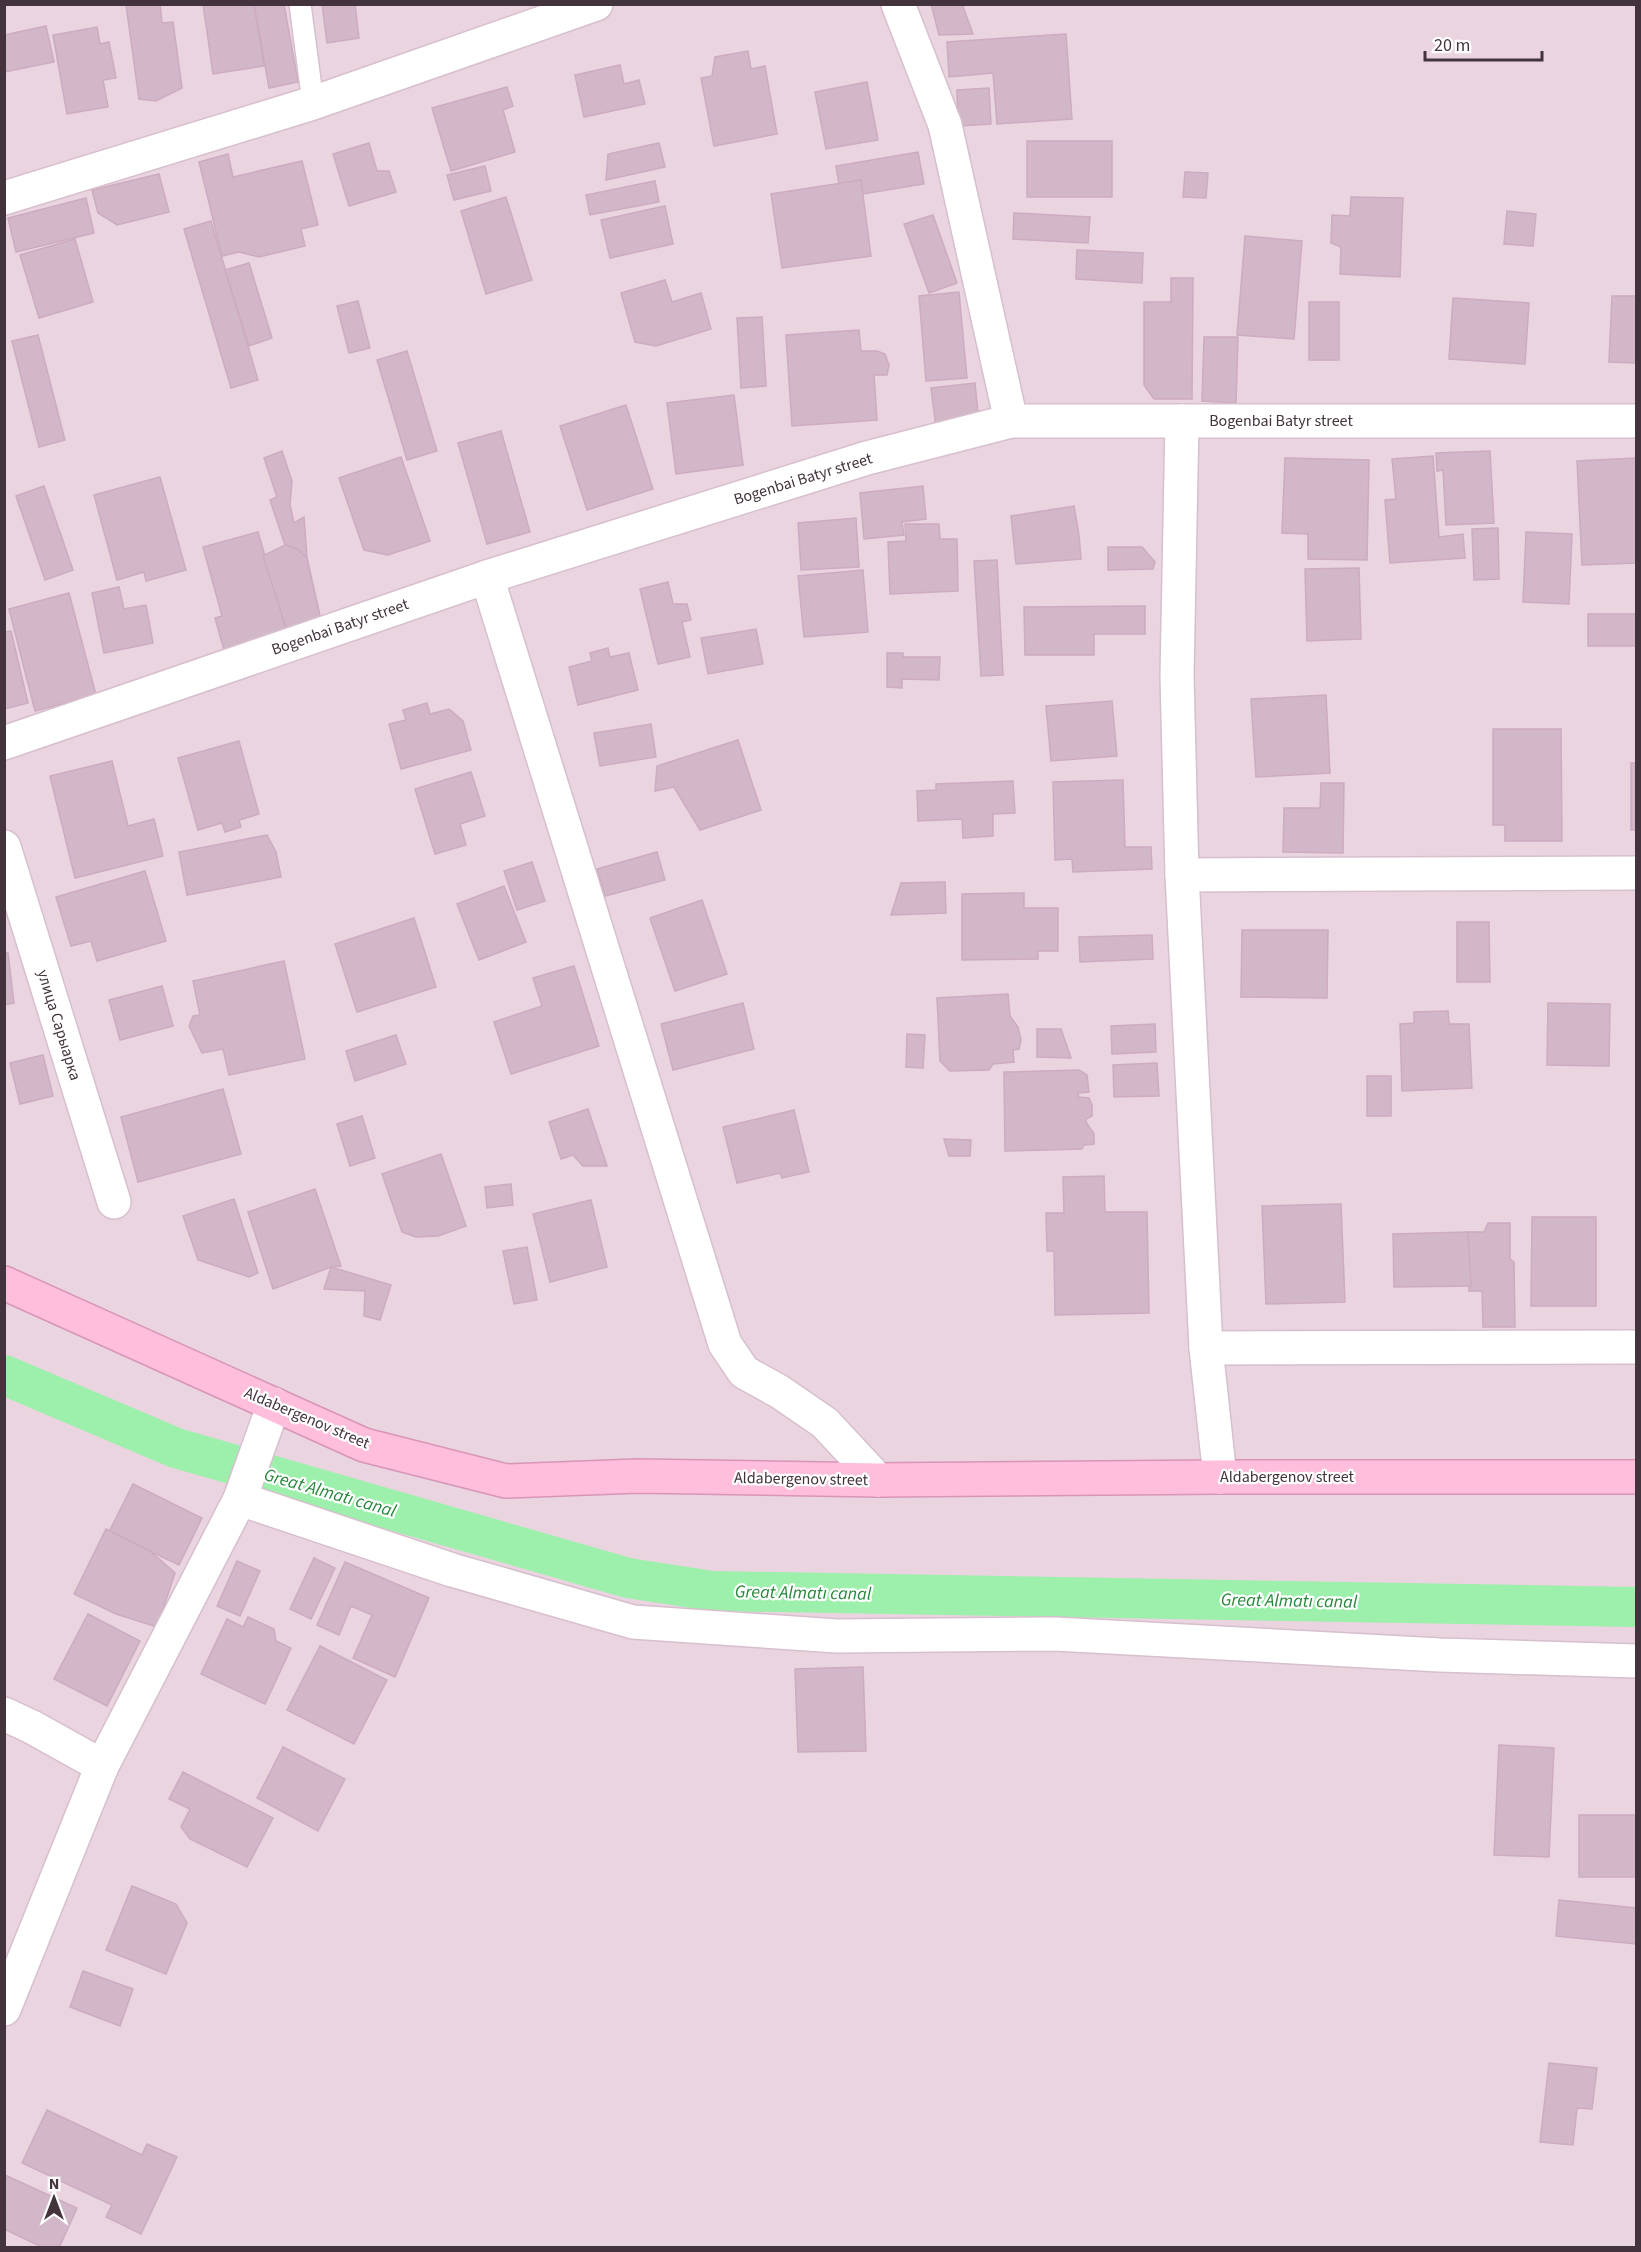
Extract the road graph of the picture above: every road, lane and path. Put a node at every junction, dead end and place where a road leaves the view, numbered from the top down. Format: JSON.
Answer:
{"nodes":[{"id":1,"x":300,"y":4,"type":"edge"},
{"id":2,"x":596,"y":4,"type":"edge"},
{"id":3,"x":898,"y":4,"type":"edge"},
{"id":4,"x":313,"y":102,"type":"junction"},
{"id":5,"x":4,"y":198,"type":"edge"},
{"id":6,"x":1011,"y":421,"type":"junction"},
{"id":7,"x":1182,"y":421,"type":"junction"},
{"id":8,"x":1636,"y":421,"type":"edge"},
{"id":9,"x":487,"y":577,"type":"junction"},
{"id":10,"x":4,"y":743,"type":"edge"},
{"id":11,"x":4,"y":848,"type":"edge"},
{"id":12,"x":1636,"y":873,"type":"edge"},
{"id":13,"x":1182,"y":875,"type":"junction"},
{"id":14,"x":114,"y":1202,"type":"dead end"},
{"id":15,"x":4,"y":1283,"type":"edge"},
{"id":16,"x":1636,"y":1347,"type":"edge"},
{"id":17,"x":1206,"y":1348,"type":"junction"},
{"id":18,"x":274,"y":1404,"type":"junction"},
{"id":19,"x":1220,"y":1477,"type":"junction"},
{"id":20,"x":1636,"y":1477,"type":"edge"},
{"id":21,"x":878,"y":1480,"type":"junction"},
{"id":22,"x":240,"y":1499,"type":"junction"},
{"id":23,"x":1636,"y":1661,"type":"edge"},
{"id":24,"x":4,"y":1714,"type":"edge"},
{"id":25,"x":102,"y":1766,"type":"junction"},
{"id":26,"x":4,"y":2009,"type":"edge"}],
"edges":[{"from":1,"to":4,"type":"lane"},
{"from":2,"to":4,"type":"street"},
{"from":3,"to":6,"type":"street"},
{"from":4,"to":5,"type":"street"},
{"from":6,"to":7,"type":"street","name":"Bogenbai Batyr street"},
{"from":6,"to":9,"type":"street","name":"Bogenbai Batyr street"},
{"from":7,"to":8,"type":"street","name":"Bogenbai Batyr street"},
{"from":7,"to":13,"type":"street"},
{"from":9,"to":10,"type":"street","name":"Bogenbai Batyr street"},
{"from":9,"to":21,"type":"street"},
{"from":11,"to":14,"type":"street","name":"улица Сарыарка"},
{"from":12,"to":13,"type":"street"},
{"from":13,"to":17,"type":"street"},
{"from":15,"to":18,"type":"main road","name":"Aldabergenov street"},
{"from":16,"to":17,"type":"street"},
{"from":17,"to":19,"type":"street"},
{"from":18,"to":21,"type":"main road","name":"Aldabergenov street"},
{"from":18,"to":22,"type":"street"},
{"from":19,"to":20,"type":"main road","name":"Aldabergenov street"},
{"from":19,"to":21,"type":"main road","name":"Aldabergenov street"},
{"from":22,"to":23,"type":"street"},
{"from":22,"to":25,"type":"street"},
{"from":24,"to":25,"type":"street"},
{"from":25,"to":26,"type":"street"}]}
